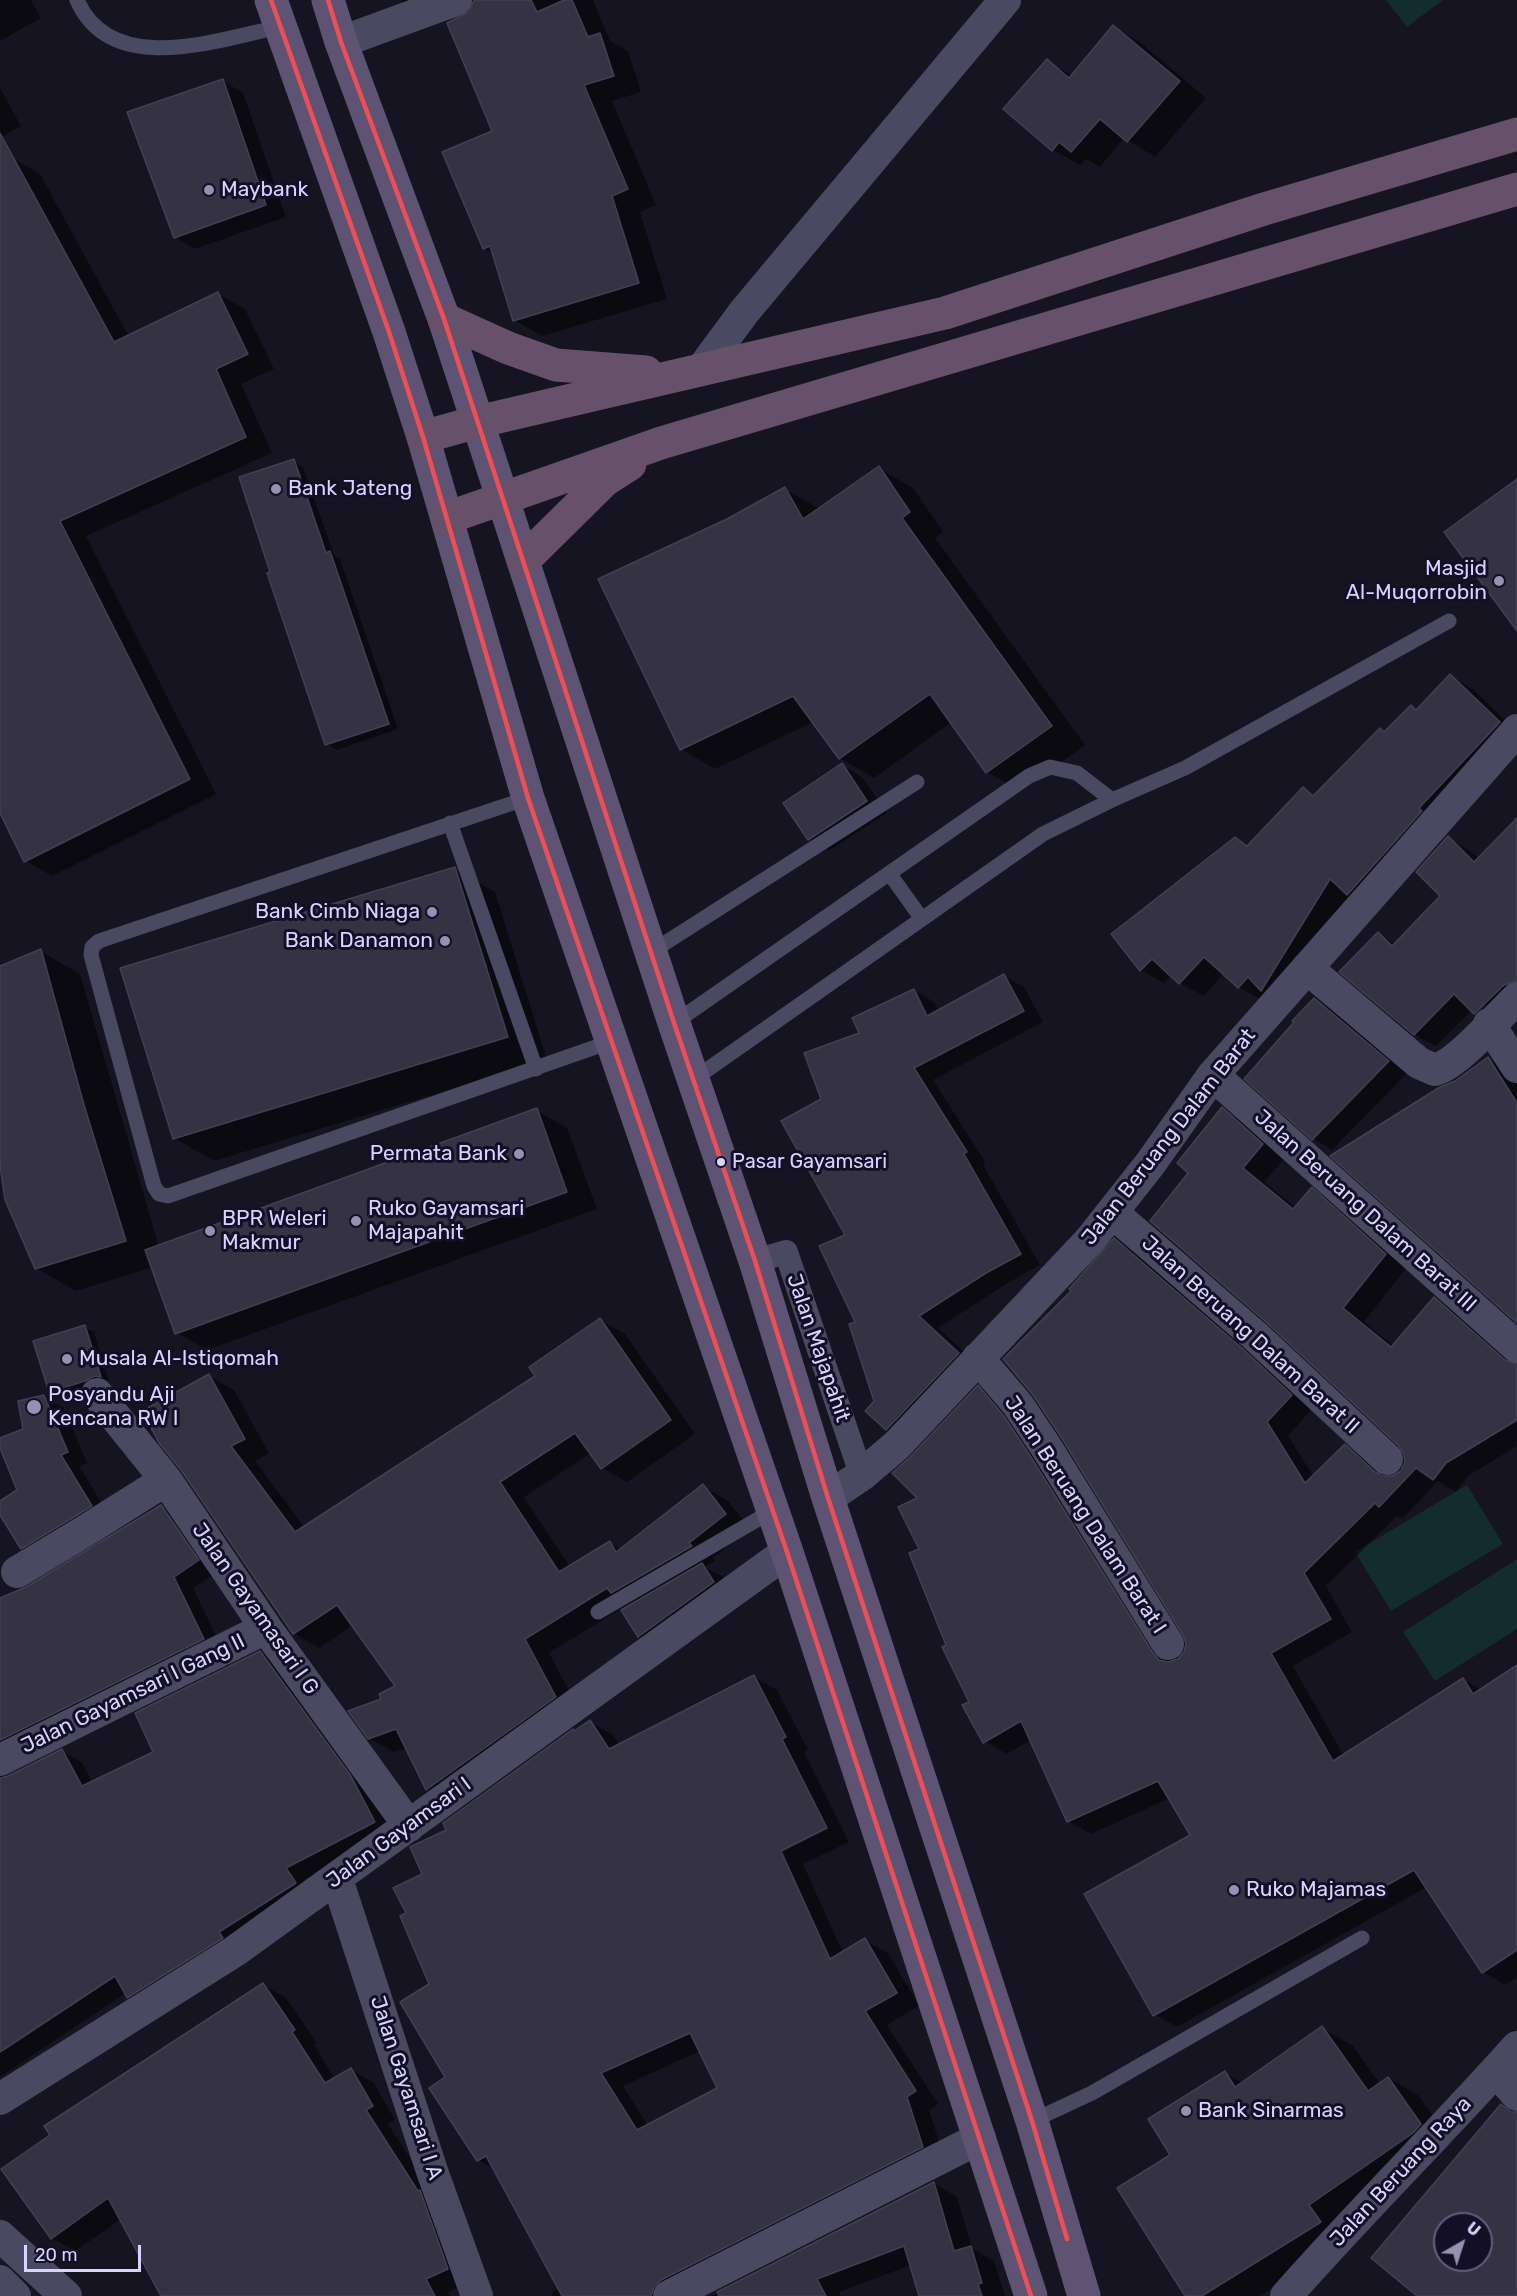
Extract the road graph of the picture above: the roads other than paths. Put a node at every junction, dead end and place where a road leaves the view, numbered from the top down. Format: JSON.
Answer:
{"nodes":[{"id":1,"x":77,"y":0,"type":"edge"},
{"id":2,"x":328,"y":0,"type":"edge"},
{"id":3,"x":456,"y":0,"type":"edge"},
{"id":4,"x":1005,"y":0,"type":"edge"},
{"id":5,"x":275,"y":14,"type":"edge"},
{"id":6,"x":341,"y":42,"type":"junction"},
{"id":7,"x":1517,"y":134,"type":"edge"},
{"id":8,"x":1517,"y":189,"type":"edge"},
{"id":9,"x":444,"y":319,"type":"junction"},
{"id":10,"x":690,"y":372,"type":"junction"},
{"id":11,"x":477,"y":422,"type":"junction"},
{"id":12,"x":423,"y":437,"type":"junction"},
{"id":13,"x":662,"y":443,"type":"junction"},
{"id":14,"x":503,"y":498,"type":"junction"},
{"id":15,"x":447,"y":518,"type":"junction"},
{"id":16,"x":523,"y":561,"type":"junction"},
{"id":17,"x":1449,"y":621,"type":"dead end"},
{"id":18,"x":1517,"y":730,"type":"edge"},
{"id":19,"x":917,"y":782,"type":"dead end"},
{"id":20,"x":528,"y":798,"type":"junction"},
{"id":21,"x":1112,"y":800,"type":"junction"},
{"id":22,"x":450,"y":823,"type":"junction"},
{"id":23,"x":889,"y":873,"type":"junction"},
{"id":24,"x":922,"y":918,"type":"junction"},
{"id":25,"x":651,"y":952,"type":"junction"},
{"id":26,"x":1306,"y":968,"type":"junction"},
{"id":27,"x":1517,"y":998,"type":"edge"},
{"id":28,"x":674,"y":1023,"type":"junction"},
{"id":29,"x":1489,"y":1024,"type":"junction"},
{"id":30,"x":613,"y":1041,"type":"junction"},
{"id":31,"x":1517,"y":1067,"type":"edge"},
{"id":32,"x":536,"y":1069,"type":"junction"},
{"id":33,"x":1213,"y":1075,"type":"junction"},
{"id":34,"x":694,"y":1079,"type":"junction"},
{"id":35,"x":1113,"y":1213,"type":"junction"},
{"id":36,"x":755,"y":1261,"type":"junction"},
{"id":37,"x":1517,"y":1347,"type":"edge"},
{"id":38,"x":978,"y":1358,"type":"junction"},
{"id":39,"x":97,"y":1394,"type":"dead end"},
{"id":40,"x":1387,"y":1459,"type":"dead end"},
{"id":41,"x":863,"y":1474,"type":"junction"},
{"id":42,"x":166,"y":1480,"type":"junction"},
{"id":43,"x":828,"y":1498,"type":"junction"},
{"id":44,"x":772,"y":1511,"type":"junction"},
{"id":45,"x":787,"y":1552,"type":"junction"},
{"id":46,"x":17,"y":1572,"type":"dead end"},
{"id":47,"x":598,"y":1612,"type":"dead end"},
{"id":48,"x":266,"y":1628,"type":"junction"},
{"id":49,"x":1168,"y":1644,"type":"dead end"},
{"id":50,"x":0,"y":1760,"type":"edge"},
{"id":51,"x":409,"y":1826,"type":"junction"},
{"id":52,"x":337,"y":1879,"type":"junction"},
{"id":53,"x":1362,"y":1938,"type":"dead end"},
{"id":54,"x":1517,"y":2047,"type":"edge"},
{"id":55,"x":1496,"y":2071,"type":"junction"},
{"id":56,"x":1517,"y":2095,"type":"edge"},
{"id":57,"x":0,"y":2099,"type":"edge"},
{"id":58,"x":1032,"y":2121,"type":"junction"},
{"id":59,"x":980,"y":2138,"type":"junction"},
{"id":60,"x":0,"y":2236,"type":"edge"},
{"id":61,"x":0,"y":2281,"type":"edge"},
{"id":62,"x":15,"y":2296,"type":"edge"},
{"id":63,"x":66,"y":2296,"type":"edge"},
{"id":64,"x":477,"y":2296,"type":"edge"},
{"id":65,"x":669,"y":2296,"type":"edge"},
{"id":66,"x":1031,"y":2296,"type":"edge"},
{"id":67,"x":1084,"y":2296,"type":"edge"},
{"id":68,"x":1286,"y":2296,"type":"edge"}],
"edges":[{"from":1,"to":5,"type":"lane"},
{"from":2,"to":6,"type":"main road","name":"Jalan Majapahit"},
{"from":3,"to":6,"type":"street"},
{"from":4,"to":10,"type":"street"},
{"from":5,"to":12,"type":"main road"},
{"from":6,"to":9,"type":"main road","name":"Jalan Majapahit"},
{"from":7,"to":10,"type":"highway"},
{"from":8,"to":13,"type":"highway"},
{"from":9,"to":10,"type":"highway"},
{"from":9,"to":11,"type":"main road","name":"Jalan Majapahit"},
{"from":10,"to":11,"type":"highway"},
{"from":11,"to":12,"type":"highway"},
{"from":11,"to":14,"type":"main road","name":"Jalan Majapahit"},
{"from":12,"to":15,"type":"main road"},
{"from":13,"to":14,"type":"highway"},
{"from":13,"to":16,"type":"highway"},
{"from":14,"to":15,"type":"highway"},
{"from":14,"to":16,"type":"main road","name":"Jalan Majapahit"},
{"from":15,"to":20,"type":"main road"},
{"from":16,"to":25,"type":"main road","name":"Jalan Majapahit"},
{"from":17,"to":21,"type":"lane"},
{"from":18,"to":26,"type":"street","name":"Jalan Beruang Dalam Barat"},
{"from":19,"to":25,"type":"lane"},
{"from":20,"to":22,"type":"lane"},
{"from":20,"to":30,"type":"main road"},
{"from":21,"to":23,"type":"lane"},
{"from":21,"to":24,"type":"lane"},
{"from":22,"to":32,"type":"lane"},
{"from":22,"to":32,"type":"lane"},
{"from":23,"to":24,"type":"lane"},
{"from":23,"to":28,"type":"lane"},
{"from":24,"to":34,"type":"lane"},
{"from":25,"to":28,"type":"main road","name":"Jalan Majapahit"},
{"from":26,"to":29,"type":"street"},
{"from":26,"to":33,"type":"street","name":"Jalan Beruang Dalam Barat"},
{"from":27,"to":29,"type":"street"},
{"from":28,"to":34,"type":"main road","name":"Jalan Majapahit"},
{"from":29,"to":31,"type":"street"},
{"from":30,"to":32,"type":"lane"},
{"from":30,"to":44,"type":"main road"},
{"from":33,"to":35,"type":"street","name":"Jalan Beruang Dalam Barat"},
{"from":33,"to":37,"type":"street","name":"Jalan Beruang Dalam Barat III"},
{"from":34,"to":36,"type":"main road","name":"Jalan Majapahit"},
{"from":35,"to":38,"type":"street","name":"Jalan Beruang Dalam Barat"},
{"from":35,"to":40,"type":"street","name":"Jalan Beruang Dalam Barat II"},
{"from":36,"to":41,"type":"street","name":"Jalan Majapahit"},
{"from":36,"to":43,"type":"main road","name":"Jalan Majapahit"},
{"from":38,"to":41,"type":"street","name":"Jalan Beruang Dalam Barat"},
{"from":38,"to":49,"type":"street","name":"Jalan Beruang Dalam Barat I"},
{"from":39,"to":42,"type":"street","name":"Jalan Gayamasari I G"},
{"from":41,"to":43,"type":"street","name":"Jalan Beruang Dalam Barat"},
{"from":42,"to":46,"type":"street"},
{"from":42,"to":48,"type":"street","name":"Jalan Gayamasari I G"},
{"from":43,"to":58,"type":"main road","name":"Jalan Majapahit"},
{"from":44,"to":45,"type":"main road"},
{"from":44,"to":47,"type":"lane"},
{"from":45,"to":51,"type":"street","name":"Jalan Gayamsari I"},
{"from":45,"to":59,"type":"main road"},
{"from":48,"to":50,"type":"street","name":"Jalan Gayamsari I Gang II"},
{"from":48,"to":51,"type":"street","name":"Jalan Gayamasari I G"},
{"from":51,"to":52,"type":"street","name":"Jalan Gayamsari I"},
{"from":52,"to":57,"type":"street","name":"Jalan Gayamsari I"},
{"from":52,"to":64,"type":"street","name":"Jalan Gayamsari I A"},
{"from":53,"to":58,"type":"lane"},
{"from":54,"to":55,"type":"street","name":"Jalan Beruang Raya"},
{"from":55,"to":56,"type":"street"},
{"from":55,"to":68,"type":"street","name":"Jalan Beruang Raya"},
{"from":58,"to":67,"type":"main road","name":"Jalan Majapahit"},
{"from":59,"to":65,"type":"street"},
{"from":59,"to":66,"type":"main road"},
{"from":60,"to":63,"type":"street"},
{"from":61,"to":62,"type":"street"}]}
